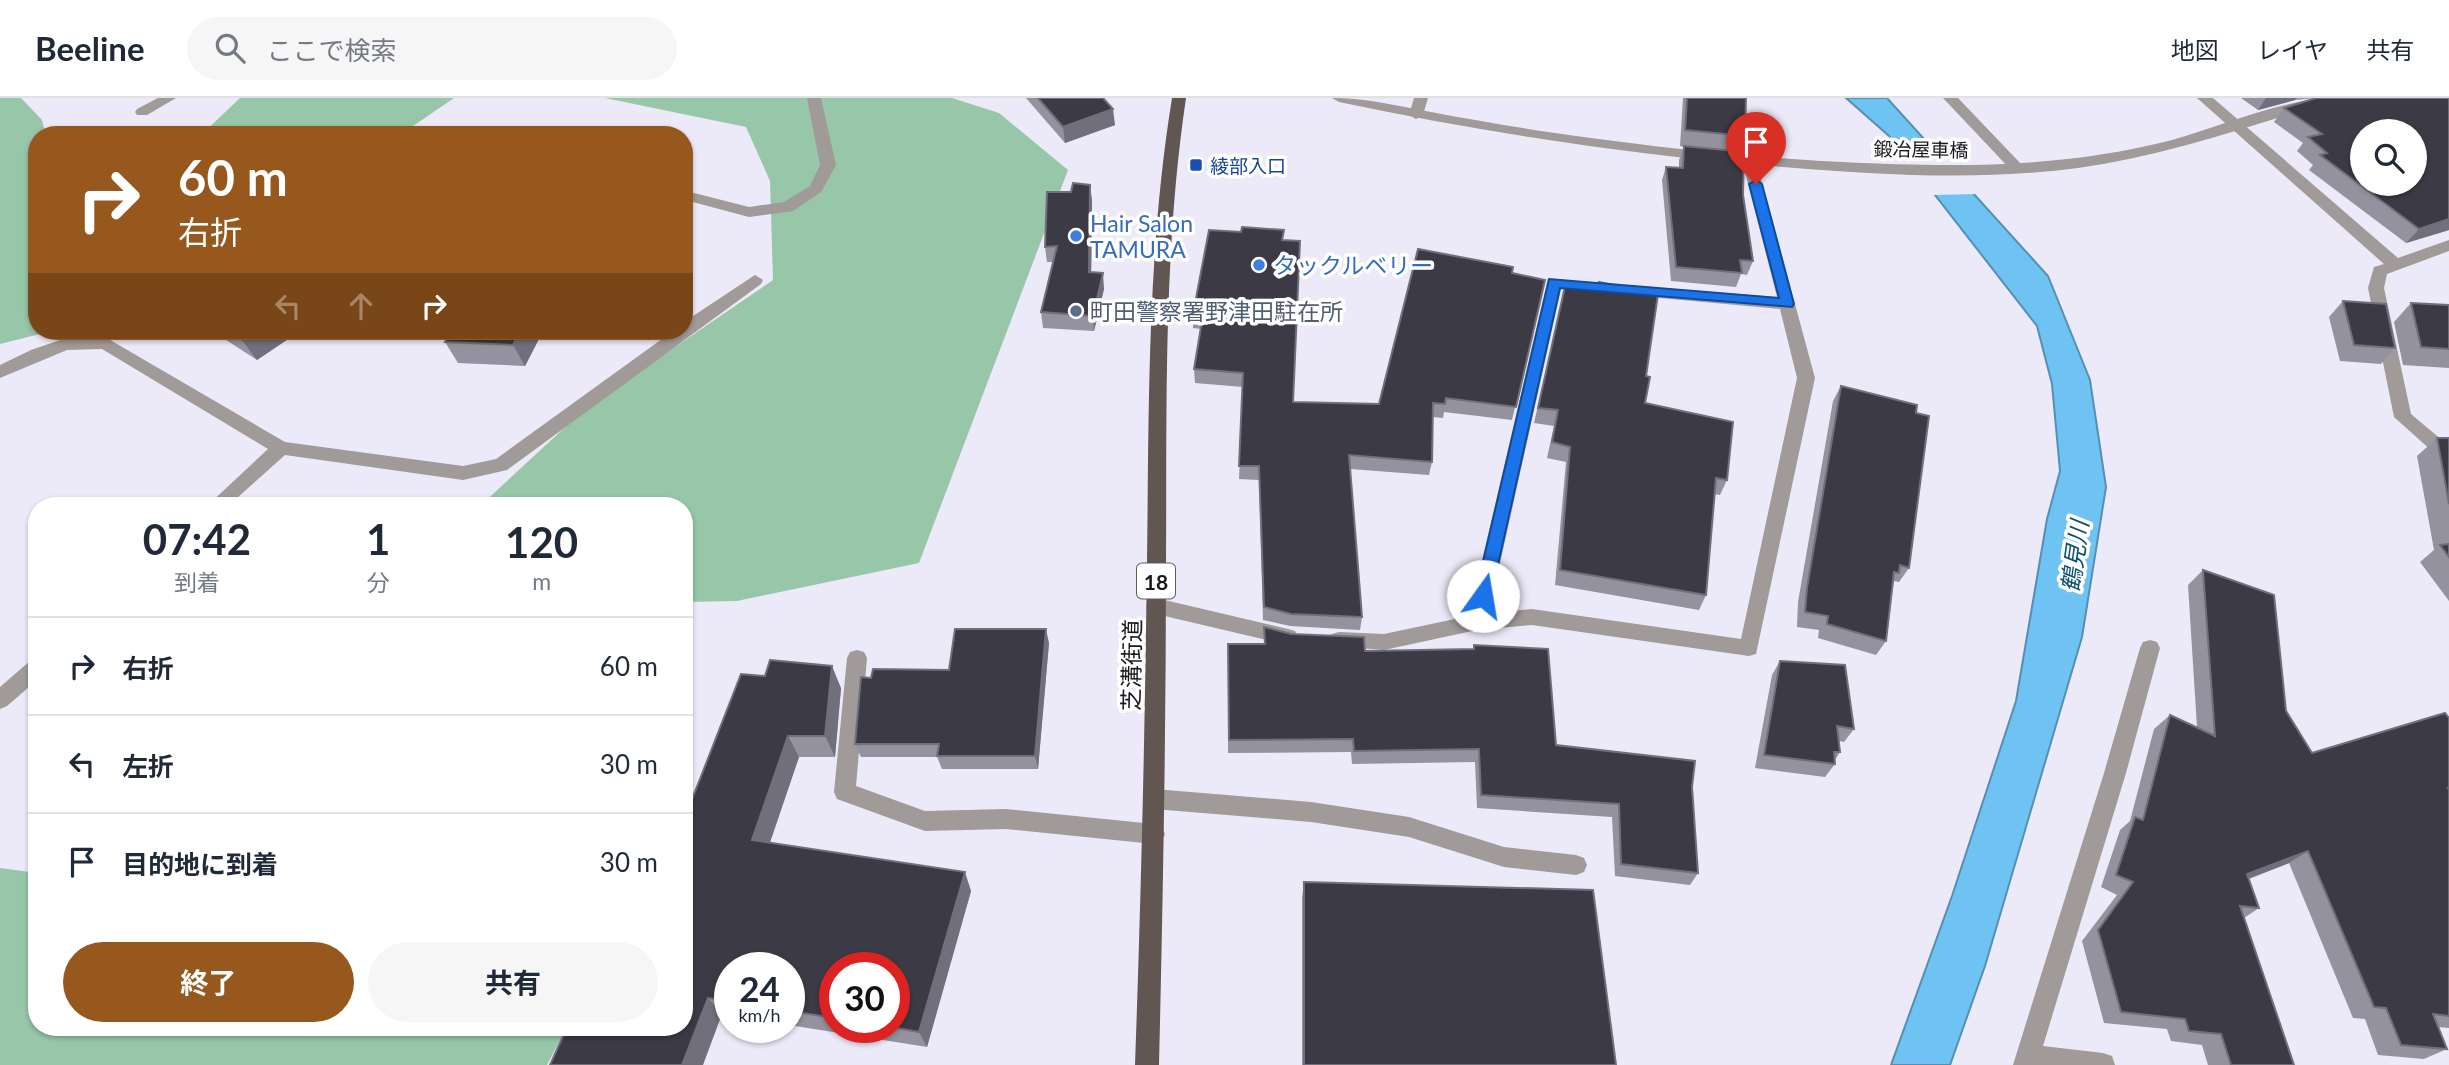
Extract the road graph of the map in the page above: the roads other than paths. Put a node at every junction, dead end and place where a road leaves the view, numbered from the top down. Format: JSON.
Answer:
{"nodes":[{"id":1,"x":169,"y":98,"type":"edge"},
{"id":2,"x":814,"y":98,"type":"edge"},
{"id":3,"x":1179,"y":98,"type":"edge"},
{"id":4,"x":1339,"y":98,"type":"edge"},
{"id":5,"x":1421,"y":98,"type":"edge"},
{"id":6,"x":1950,"y":98,"type":"edge"},
{"id":7,"x":2204,"y":98,"type":"edge"},
{"id":8,"x":2328,"y":98,"type":"edge"},
{"id":9,"x":142,"y":112,"type":"dead end"},
{"id":10,"x":1416,"y":115,"type":"junction"},
{"id":11,"x":2234,"y":125,"type":"junction"},
{"id":12,"x":1749,"y":160,"type":"junction"},
{"id":13,"x":2017,"y":168,"type":"junction"},
{"id":14,"x":694,"y":198,"type":"dead end"},
{"id":15,"x":2449,"y":245,"type":"edge"},
{"id":16,"x":2394,"y":264,"type":"junction"},
{"id":17,"x":755,"y":280,"type":"dead end"},
{"id":18,"x":1787,"y":304,"type":"junction"},
{"id":19,"x":693,"y":325,"type":"edge"},
{"id":20,"x":672,"y":340,"type":"edge"},
{"id":21,"x":0,"y":372,"type":"edge"},
{"id":22,"x":281,"y":448,"type":"junction"},
{"id":23,"x":2449,"y":456,"type":"edge"},
{"id":24,"x":226,"y":497,"type":"edge"},
{"id":25,"x":1156,"y":606,"type":"junction"},
{"id":26,"x":1477,"y":622,"type":"junction"},
{"id":27,"x":2150,"y":648,"type":"dead end"},
{"id":28,"x":857,"y":658,"type":"dead end"},
{"id":29,"x":28,"y":675,"type":"edge"},
{"id":30,"x":0,"y":699,"type":"edge"},
{"id":31,"x":1154,"y":799,"type":"junction"},
{"id":32,"x":1154,"y":834,"type":"junction"},
{"id":33,"x":1576,"y":865,"type":"dead end"},
{"id":34,"x":2027,"y":1061,"type":"edge"},
{"id":35,"x":1147,"y":1065,"type":"edge"},
{"id":36,"x":2103,"y":1065,"type":"edge"}],
"edges":[{"from":1,"to":9,"type":"street"},
{"from":2,"to":14,"type":"street"},
{"from":3,"to":25,"type":"main road","name":"芝溝街道","number":"18"},
{"from":4,"to":10,"type":"street","name":"鍛冶屋車橋"},
{"from":5,"to":10,"type":"street"},
{"from":6,"to":13,"type":"street"},
{"from":7,"to":11,"type":"street"},
{"from":8,"to":11,"type":"street","name":"鍛冶屋車橋"},
{"from":10,"to":12,"type":"street","name":"鍛冶屋車橋"},
{"from":11,"to":13,"type":"street","name":"鍛冶屋車橋"},
{"from":11,"to":16,"type":"street"},
{"from":12,"to":13,"type":"street","name":"鍛冶屋車橋"},
{"from":12,"to":18,"type":"street"},
{"from":15,"to":16,"type":"street"},
{"from":16,"to":23,"type":"street"},
{"from":17,"to":19,"type":"street"},
{"from":18,"to":26,"type":"street"},
{"from":18,"to":26,"type":"street"},
{"from":20,"to":22,"type":"street"},
{"from":21,"to":22,"type":"street"},
{"from":22,"to":24,"type":"street"},
{"from":25,"to":26,"type":"street"},
{"from":25,"to":31,"type":"main road","name":"芝溝街道","number":"18"},
{"from":27,"to":34,"type":"street"},
{"from":28,"to":32,"type":"street"},
{"from":29,"to":30,"type":"street"},
{"from":31,"to":32,"type":"main road","name":"芝溝街道","number":"18"},
{"from":31,"to":33,"type":"street"},
{"from":32,"to":35,"type":"main road","name":"芝溝街道","number":"18"},
{"from":34,"to":36,"type":"street"}]}
